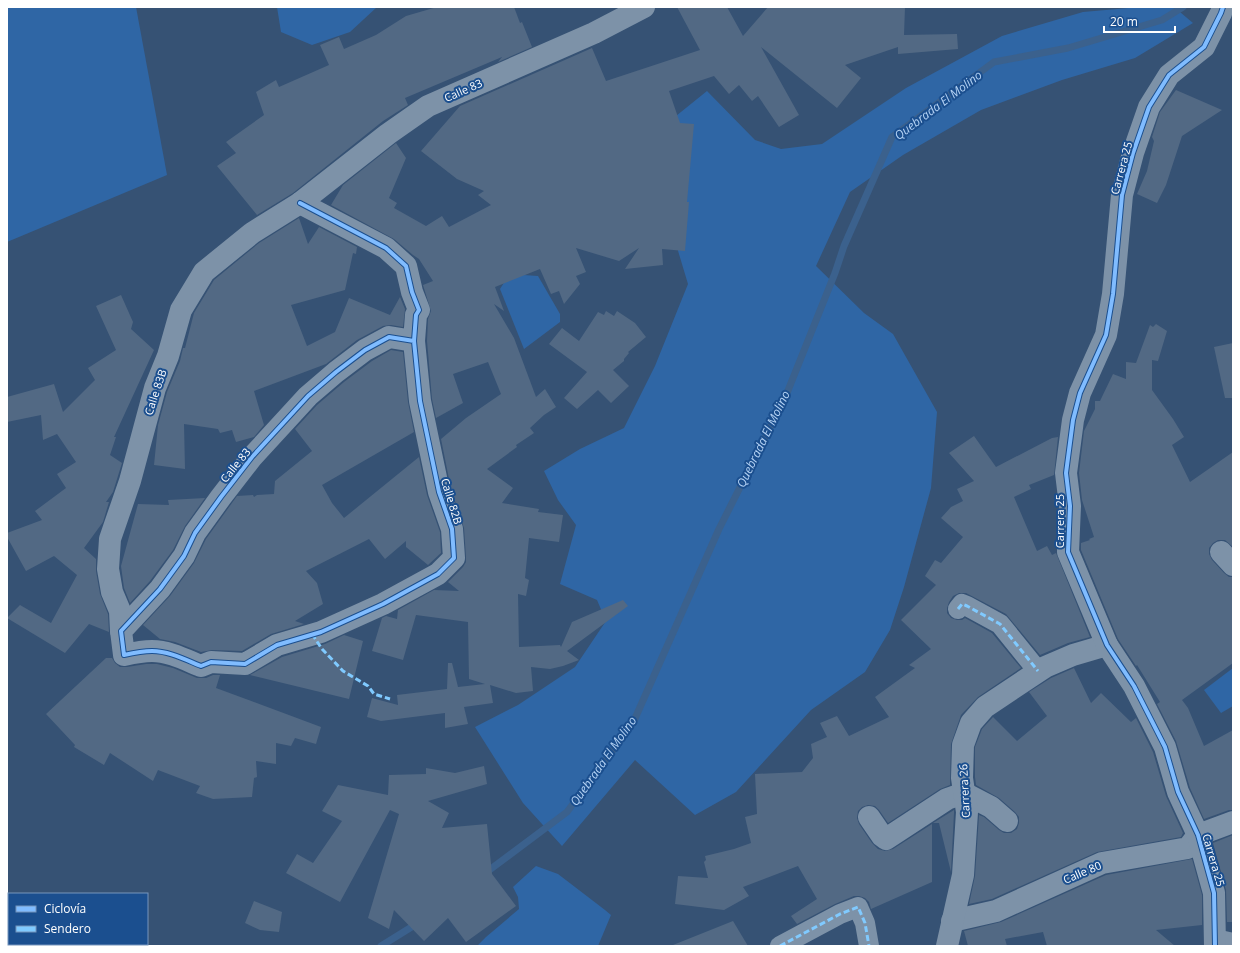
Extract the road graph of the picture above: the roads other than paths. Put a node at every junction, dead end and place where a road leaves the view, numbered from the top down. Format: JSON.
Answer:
{"nodes":[{"id":1,"x":644,"y":7,"type":"edge"},
{"id":2,"x":1223,"y":7,"type":"edge"},
{"id":3,"x":300,"y":203,"type":"junction"},
{"id":4,"x":414,"y":341,"type":"junction"},
{"id":5,"x":958,"y":609,"type":"dead end"},
{"id":6,"x":121,"y":631,"type":"junction"},
{"id":7,"x":1108,"y":645,"type":"junction"},
{"id":8,"x":1038,"y":671,"type":"junction"},
{"id":9,"x":964,"y":793,"type":"junction"},
{"id":10,"x":869,"y":817,"type":"dead end"},
{"id":11,"x":1007,"y":821,"type":"dead end"},
{"id":12,"x":1233,"y":822,"type":"edge"},
{"id":13,"x":1198,"y":835,"type":"junction"},
{"id":14,"x":952,"y":921,"type":"junction"},
{"id":15,"x":1221,"y":943,"type":"edge"},
{"id":16,"x":780,"y":946,"type":"edge"},
{"id":17,"x":869,"y":946,"type":"edge"},
{"id":18,"x":947,"y":946,"type":"edge"}],
"edges":[{"from":1,"to":3,"type":"street","name":"Calle 83"},
{"from":2,"to":7,"type":"street","name":"Carrera 25"},
{"from":3,"to":4,"type":"street","name":"Calle 82B"},
{"from":3,"to":6,"type":"street","name":"Calle 83B"},
{"from":4,"to":6,"type":"street","name":"Calle 83"},
{"from":4,"to":6,"type":"street","name":"Calle 82B"},
{"from":5,"to":8,"type":"street"},
{"from":7,"to":8,"type":"street","name":"Carrera 26"},
{"from":7,"to":13,"type":"street","name":"Carrera 25"},
{"from":8,"to":9,"type":"street","name":"Carrera 26"},
{"from":9,"to":10,"type":"street"},
{"from":9,"to":11,"type":"street"},
{"from":9,"to":14,"type":"street","name":"Carrera 26"},
{"from":12,"to":13,"type":"street","name":"Calle 80"},
{"from":13,"to":14,"type":"street","name":"Calle 80"},
{"from":13,"to":15,"type":"street","name":"Carrera 25"},
{"from":14,"to":18,"type":"street","name":"Carrera 26"},
{"from":16,"to":17,"type":"street"}]}
